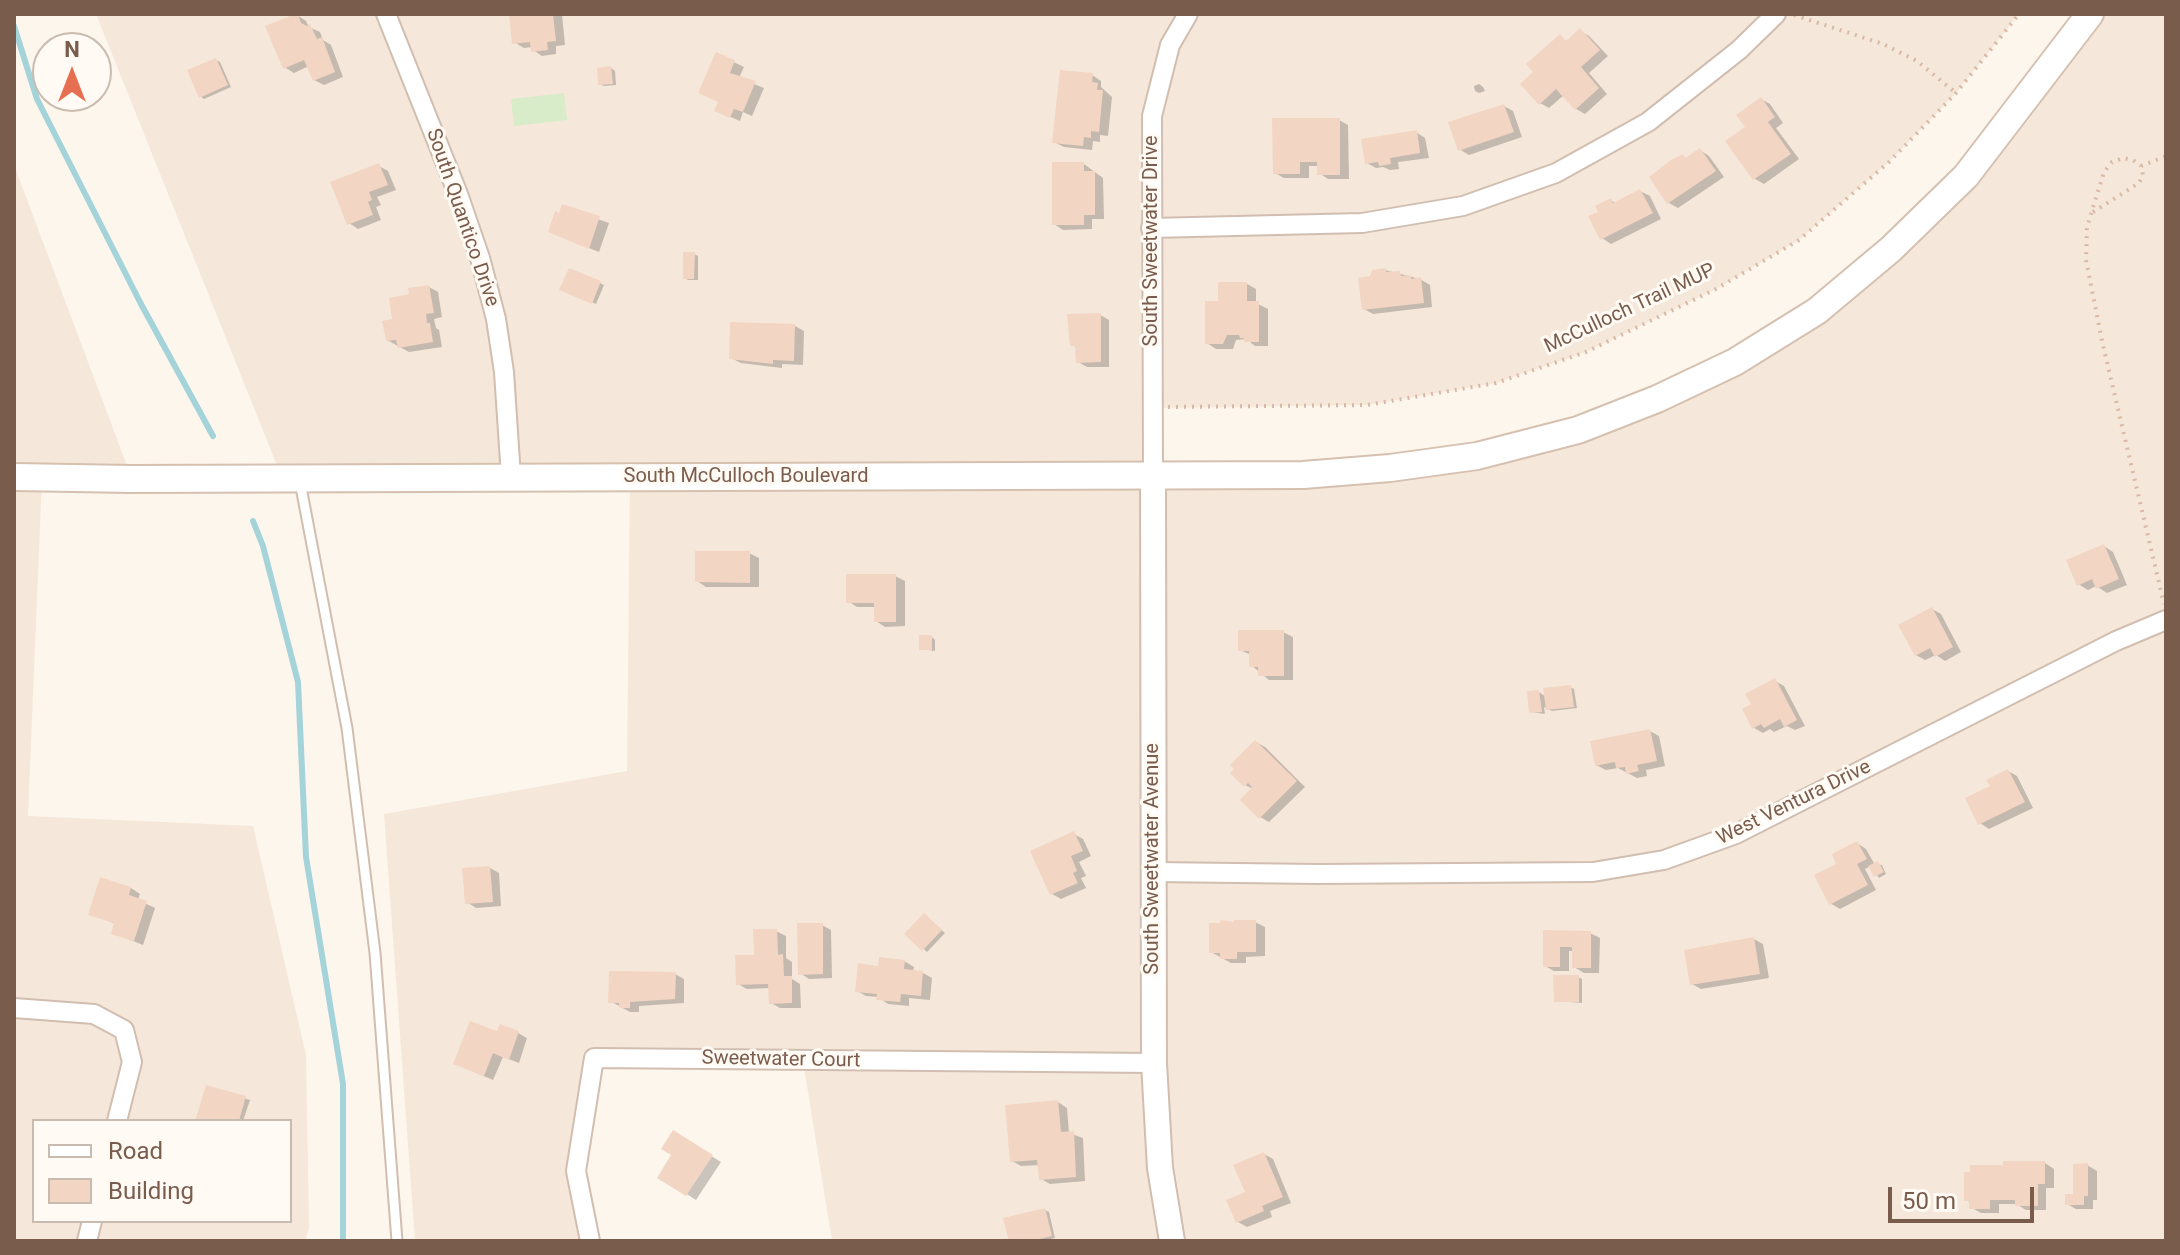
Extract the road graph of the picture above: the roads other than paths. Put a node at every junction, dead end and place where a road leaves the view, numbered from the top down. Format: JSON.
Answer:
{"nodes":[{"id":1,"x":386,"y":14,"type":"edge"},
{"id":2,"x":1188,"y":14,"type":"edge"},
{"id":3,"x":1776,"y":14,"type":"edge"},
{"id":4,"x":2090,"y":14,"type":"edge"},
{"id":5,"x":1151,"y":228,"type":"junction"},
{"id":6,"x":1153,"y":476,"type":"junction"},
{"id":7,"x":14,"y":477,"type":"edge"},
{"id":8,"x":511,"y":477,"type":"junction"},
{"id":9,"x":299,"y":478,"type":"junction"},
{"id":10,"x":2166,"y":620,"type":"edge"},
{"id":11,"x":1153,"y":872,"type":"junction"},
{"id":12,"x":14,"y":1008,"type":"edge"},
{"id":13,"x":1154,"y":1063,"type":"junction"},
{"id":14,"x":118,"y":1119,"type":"edge"},
{"id":15,"x":397,"y":1241,"type":"edge"},
{"id":16,"x":590,"y":1241,"type":"edge"},
{"id":17,"x":1172,"y":1241,"type":"edge"}],
"edges":[{"from":1,"to":8,"type":"street","name":"South Quantico Drive"},
{"from":2,"to":5,"type":"street","name":"South Sweetwater Drive"},
{"from":3,"to":5,"type":"street"},
{"from":4,"to":6,"type":"main road","name":"South McCulloch Boulevard"},
{"from":5,"to":6,"type":"street","name":"South Sweetwater Drive"},
{"from":6,"to":8,"type":"main road","name":"South McCulloch Boulevard"},
{"from":6,"to":11,"type":"street","name":"South Sweetwater Avenue"},
{"from":7,"to":9,"type":"main road","name":"South McCulloch Boulevard"},
{"from":8,"to":9,"type":"main road","name":"South McCulloch Boulevard"},
{"from":9,"to":15,"type":"lane"},
{"from":10,"to":11,"type":"street","name":"West Ventura Drive"},
{"from":11,"to":13,"type":"street","name":"South Sweetwater Avenue"},
{"from":12,"to":14,"type":"street"},
{"from":13,"to":16,"type":"street","name":"Sweetwater Court"},
{"from":13,"to":17,"type":"street","name":"South Sweetwater Avenue"}]}
